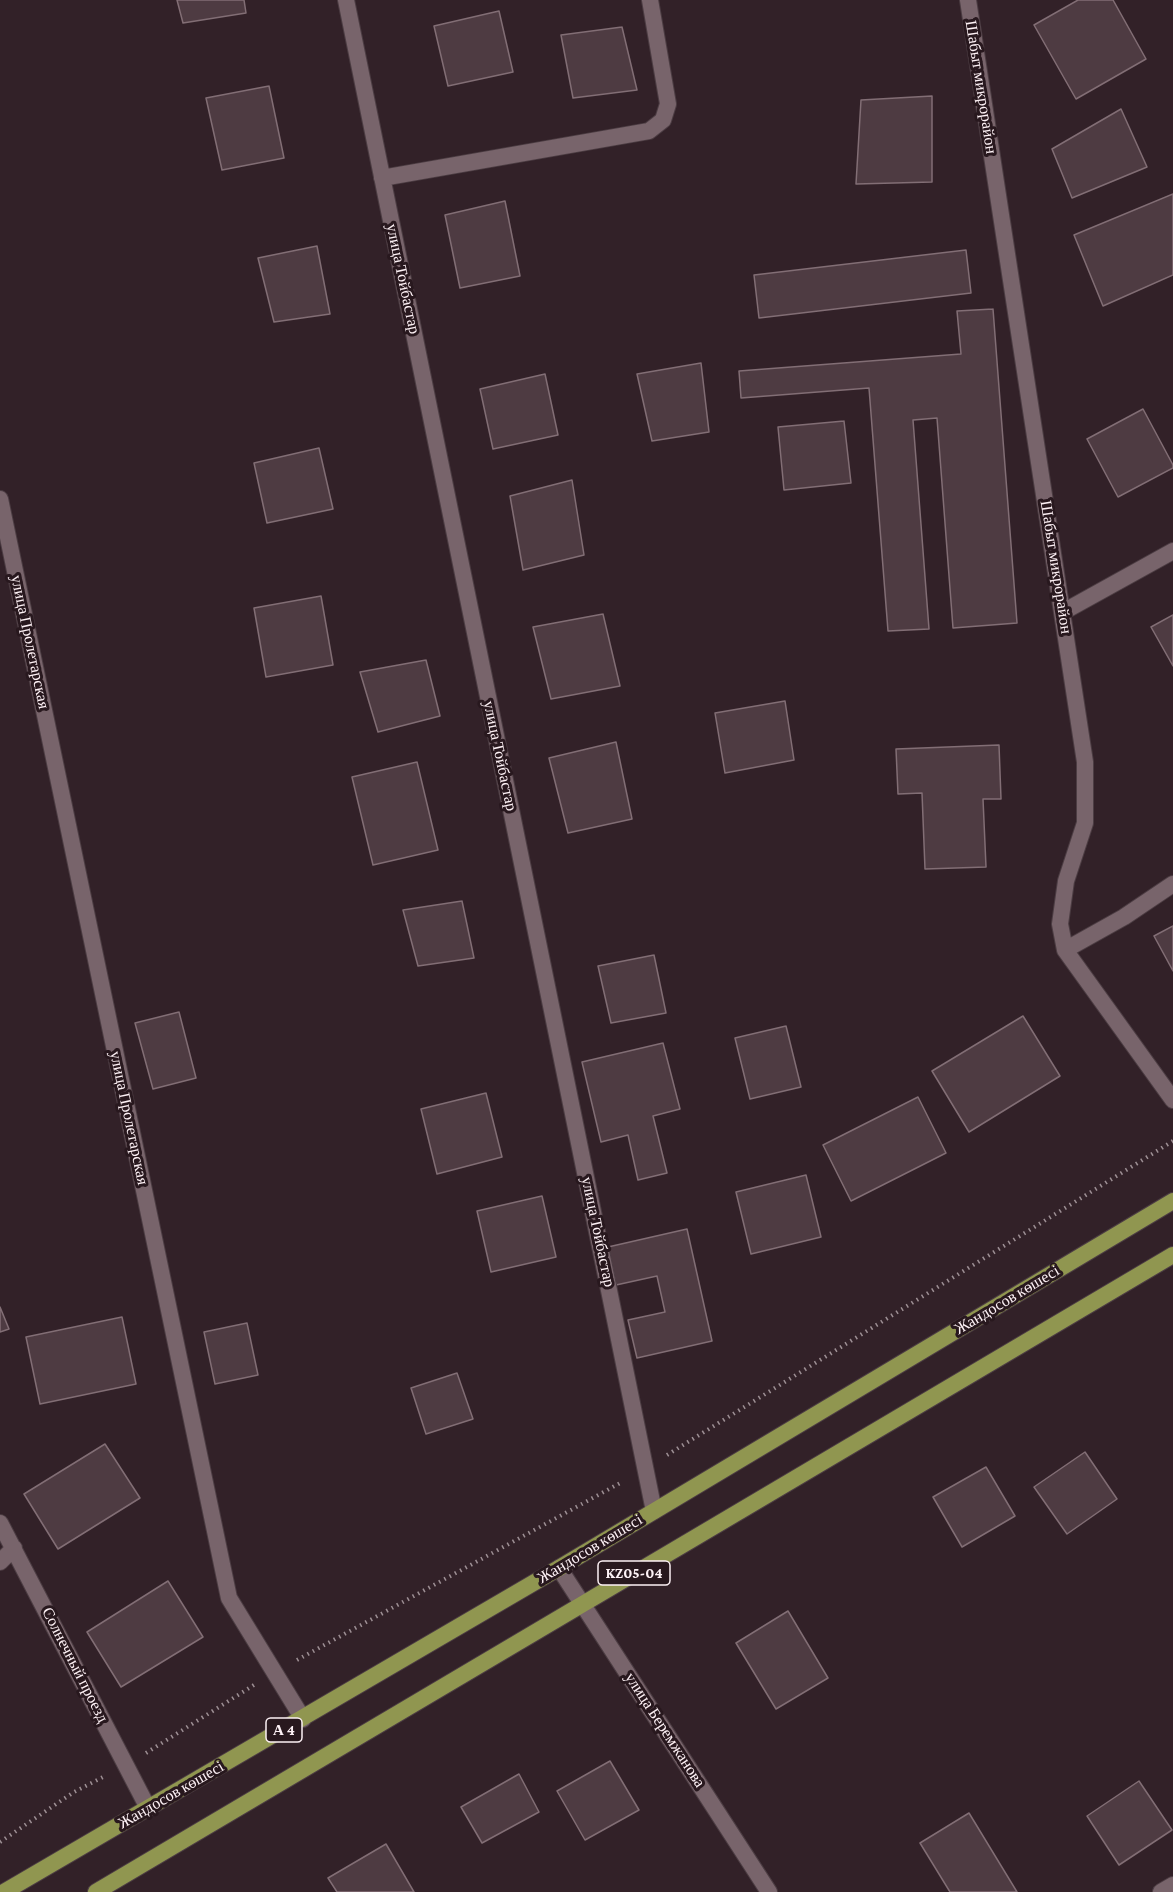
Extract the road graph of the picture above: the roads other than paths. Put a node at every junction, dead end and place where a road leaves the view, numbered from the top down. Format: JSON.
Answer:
{"nodes":[{"id":1,"x":346,"y":0,"type":"edge"},
{"id":2,"x":650,"y":0,"type":"edge"},
{"id":3,"x":968,"y":0,"type":"edge"},
{"id":4,"x":382,"y":178,"type":"junction"},
{"id":5,"x":0,"y":499,"type":"edge"},
{"id":6,"x":1173,"y":551,"type":"edge"},
{"id":7,"x":1063,"y":612,"type":"junction"},
{"id":8,"x":1173,"y":884,"type":"edge"},
{"id":9,"x":1065,"y":950,"type":"junction"},
{"id":10,"x":1173,"y":1100,"type":"edge"},
{"id":11,"x":1173,"y":1201,"type":"edge"},
{"id":12,"x":1173,"y":1255,"type":"edge"},
{"id":13,"x":654,"y":1511,"type":"junction"},
{"id":14,"x":0,"y":1523,"type":"edge"},
{"id":15,"x":14,"y":1548,"type":"junction"},
{"id":16,"x":0,"y":1562,"type":"edge"},
{"id":17,"x":559,"y":1568,"type":"junction"},
{"id":18,"x":584,"y":1604,"type":"junction"},
{"id":19,"x":303,"y":1719,"type":"junction"},
{"id":20,"x":148,"y":1808,"type":"junction"},
{"id":21,"x":1173,"y":1885,"type":"edge"},
{"id":22,"x":7,"y":1891,"type":"edge"},
{"id":23,"x":96,"y":1892,"type":"edge"},
{"id":24,"x":770,"y":1892,"type":"edge"},
{"id":25,"x":1161,"y":1892,"type":"edge"}],
"edges":[{"from":1,"to":4,"type":"street","name":"улица Тойбастар"},
{"from":2,"to":4,"type":"street"},
{"from":3,"to":7,"type":"street","name":"Шабыт микрорайон"},
{"from":4,"to":13,"type":"street","name":"улица Тойбастар"},
{"from":5,"to":19,"type":"street","name":"улица Пролетарская"},
{"from":6,"to":7,"type":"street"},
{"from":7,"to":9,"type":"street","name":"Шабыт микрорайон"},
{"from":8,"to":9,"type":"street"},
{"from":9,"to":10,"type":"street","name":"Шабыт микрорайон"},
{"from":11,"to":13,"type":"main road","name":"Жандосов көшесі"},
{"from":12,"to":18,"type":"main road","number":"KZ05-04"},
{"from":13,"to":17,"type":"main road","name":"Жандосов көшесі","number":"А 4"},
{"from":14,"to":15,"type":"street","name":"Солнечный проезд"},
{"from":15,"to":16,"type":"street"},
{"from":15,"to":20,"type":"street","name":"Солнечный проезд"},
{"from":17,"to":18,"type":"street","name":"улица Беремжанова"},
{"from":17,"to":19,"type":"main road","name":"Жандосов көшесі","number":"А 4"},
{"from":18,"to":23,"type":"main road","number":"KZ05-04"},
{"from":18,"to":24,"type":"street","name":"улица Беремжанова"},
{"from":19,"to":20,"type":"main road","name":"Жандосов көшесі","number":"А 4"},
{"from":20,"to":22,"type":"main road","name":"Жандосов көшесі","number":"А 4"},
{"from":21,"to":25,"type":"street"}]}
